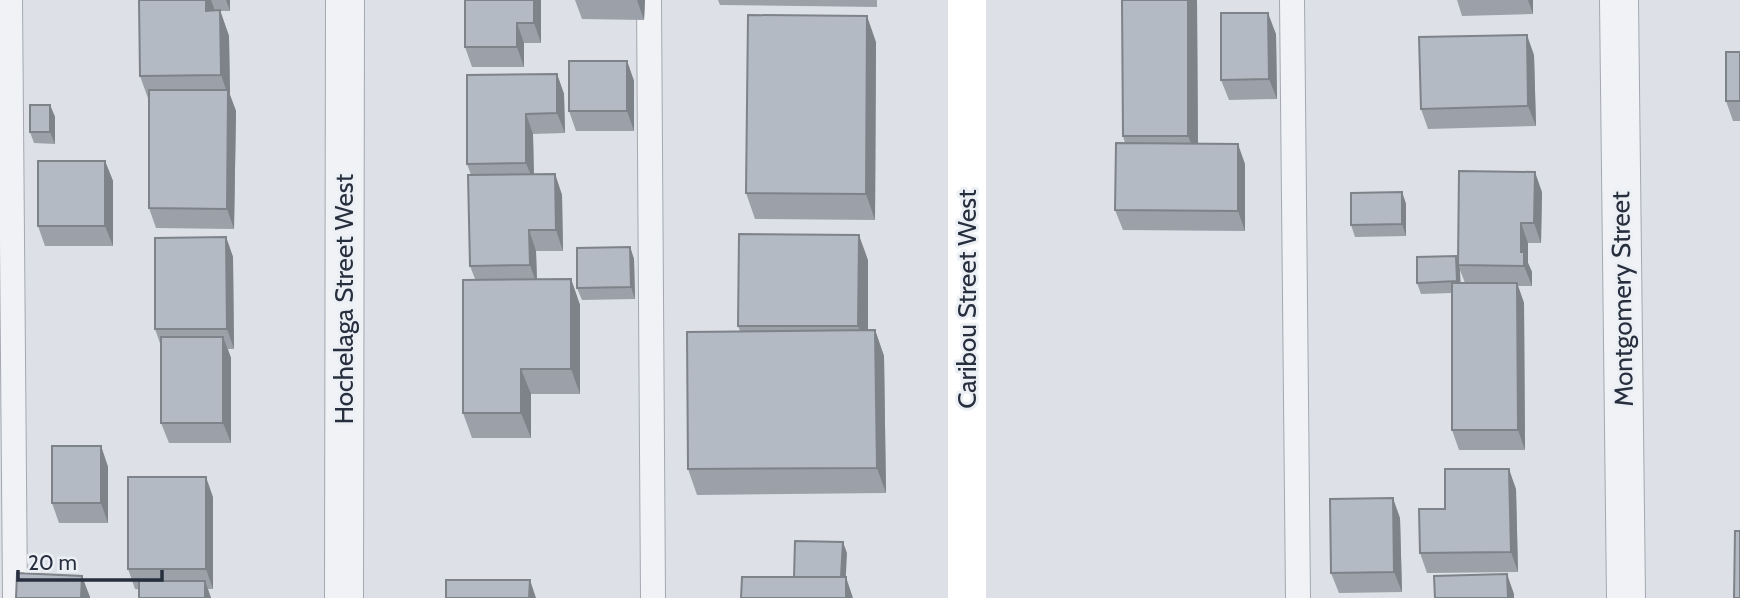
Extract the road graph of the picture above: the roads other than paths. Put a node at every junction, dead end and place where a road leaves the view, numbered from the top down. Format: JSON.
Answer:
{"nodes":[{"id":1,"x":10,"y":0,"type":"edge"},
{"id":2,"x":345,"y":0,"type":"edge"},
{"id":3,"x":649,"y":0,"type":"edge"},
{"id":4,"x":967,"y":0,"type":"edge"},
{"id":5,"x":1292,"y":0,"type":"edge"},
{"id":6,"x":1619,"y":0,"type":"edge"},
{"id":7,"x":15,"y":598,"type":"edge"},
{"id":8,"x":344,"y":598,"type":"edge"},
{"id":9,"x":653,"y":598,"type":"edge"},
{"id":10,"x":967,"y":598,"type":"edge"},
{"id":11,"x":1298,"y":598,"type":"edge"},
{"id":12,"x":1626,"y":598,"type":"edge"}],
"edges":[{"from":1,"to":7,"type":"lane"},
{"from":2,"to":8,"type":"street","name":"Hochelaga Street West"},
{"from":3,"to":9,"type":"lane"},
{"from":4,"to":10,"type":"street","name":"Caribou Street West"},
{"from":5,"to":11,"type":"lane"},
{"from":6,"to":12,"type":"street","name":"Montgomery Street"}]}
